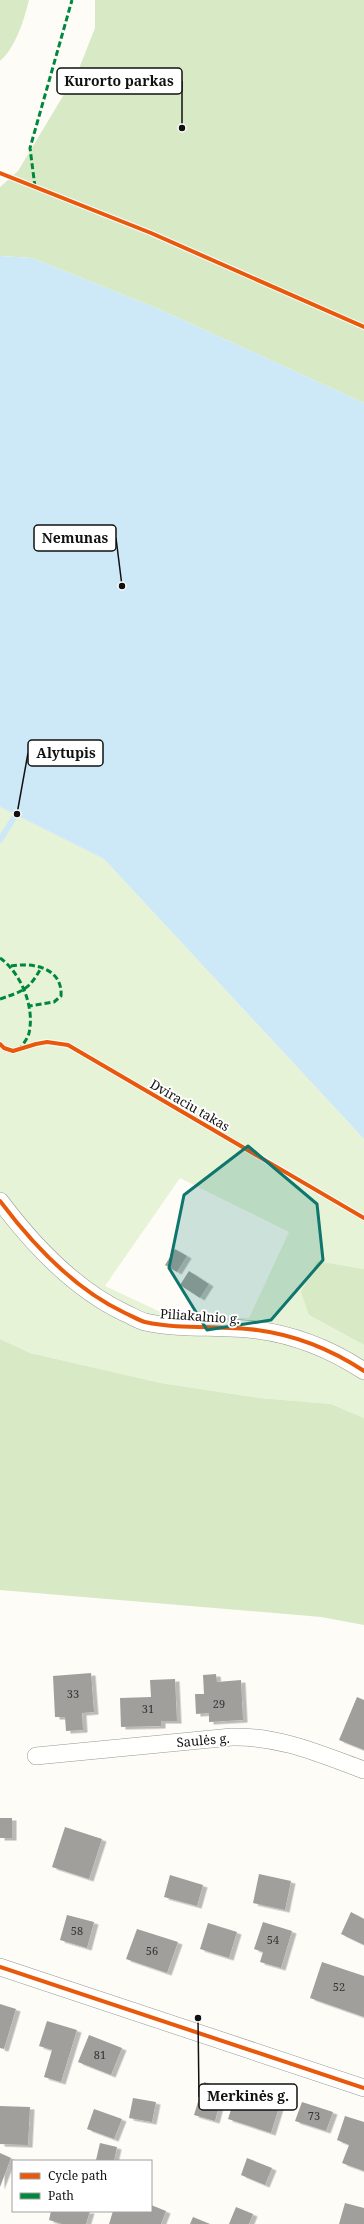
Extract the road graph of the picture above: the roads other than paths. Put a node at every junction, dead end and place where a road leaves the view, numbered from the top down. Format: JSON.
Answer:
{"nodes":[{"id":1,"x":0,"y":1201,"type":"edge"},
{"id":2,"x":364,"y":1370,"type":"edge"},
{"id":3,"x":36,"y":1756,"type":"dead end"},
{"id":4,"x":364,"y":1770,"type":"edge"},
{"id":5,"x":0,"y":1967,"type":"edge"},
{"id":6,"x":364,"y":2088,"type":"edge"}],
"edges":[{"from":1,"to":2,"type":"street","name":"Piliakalnio g."},
{"from":3,"to":4,"type":"street","name":"Saulės g."},
{"from":5,"to":6,"type":"street"}]}
